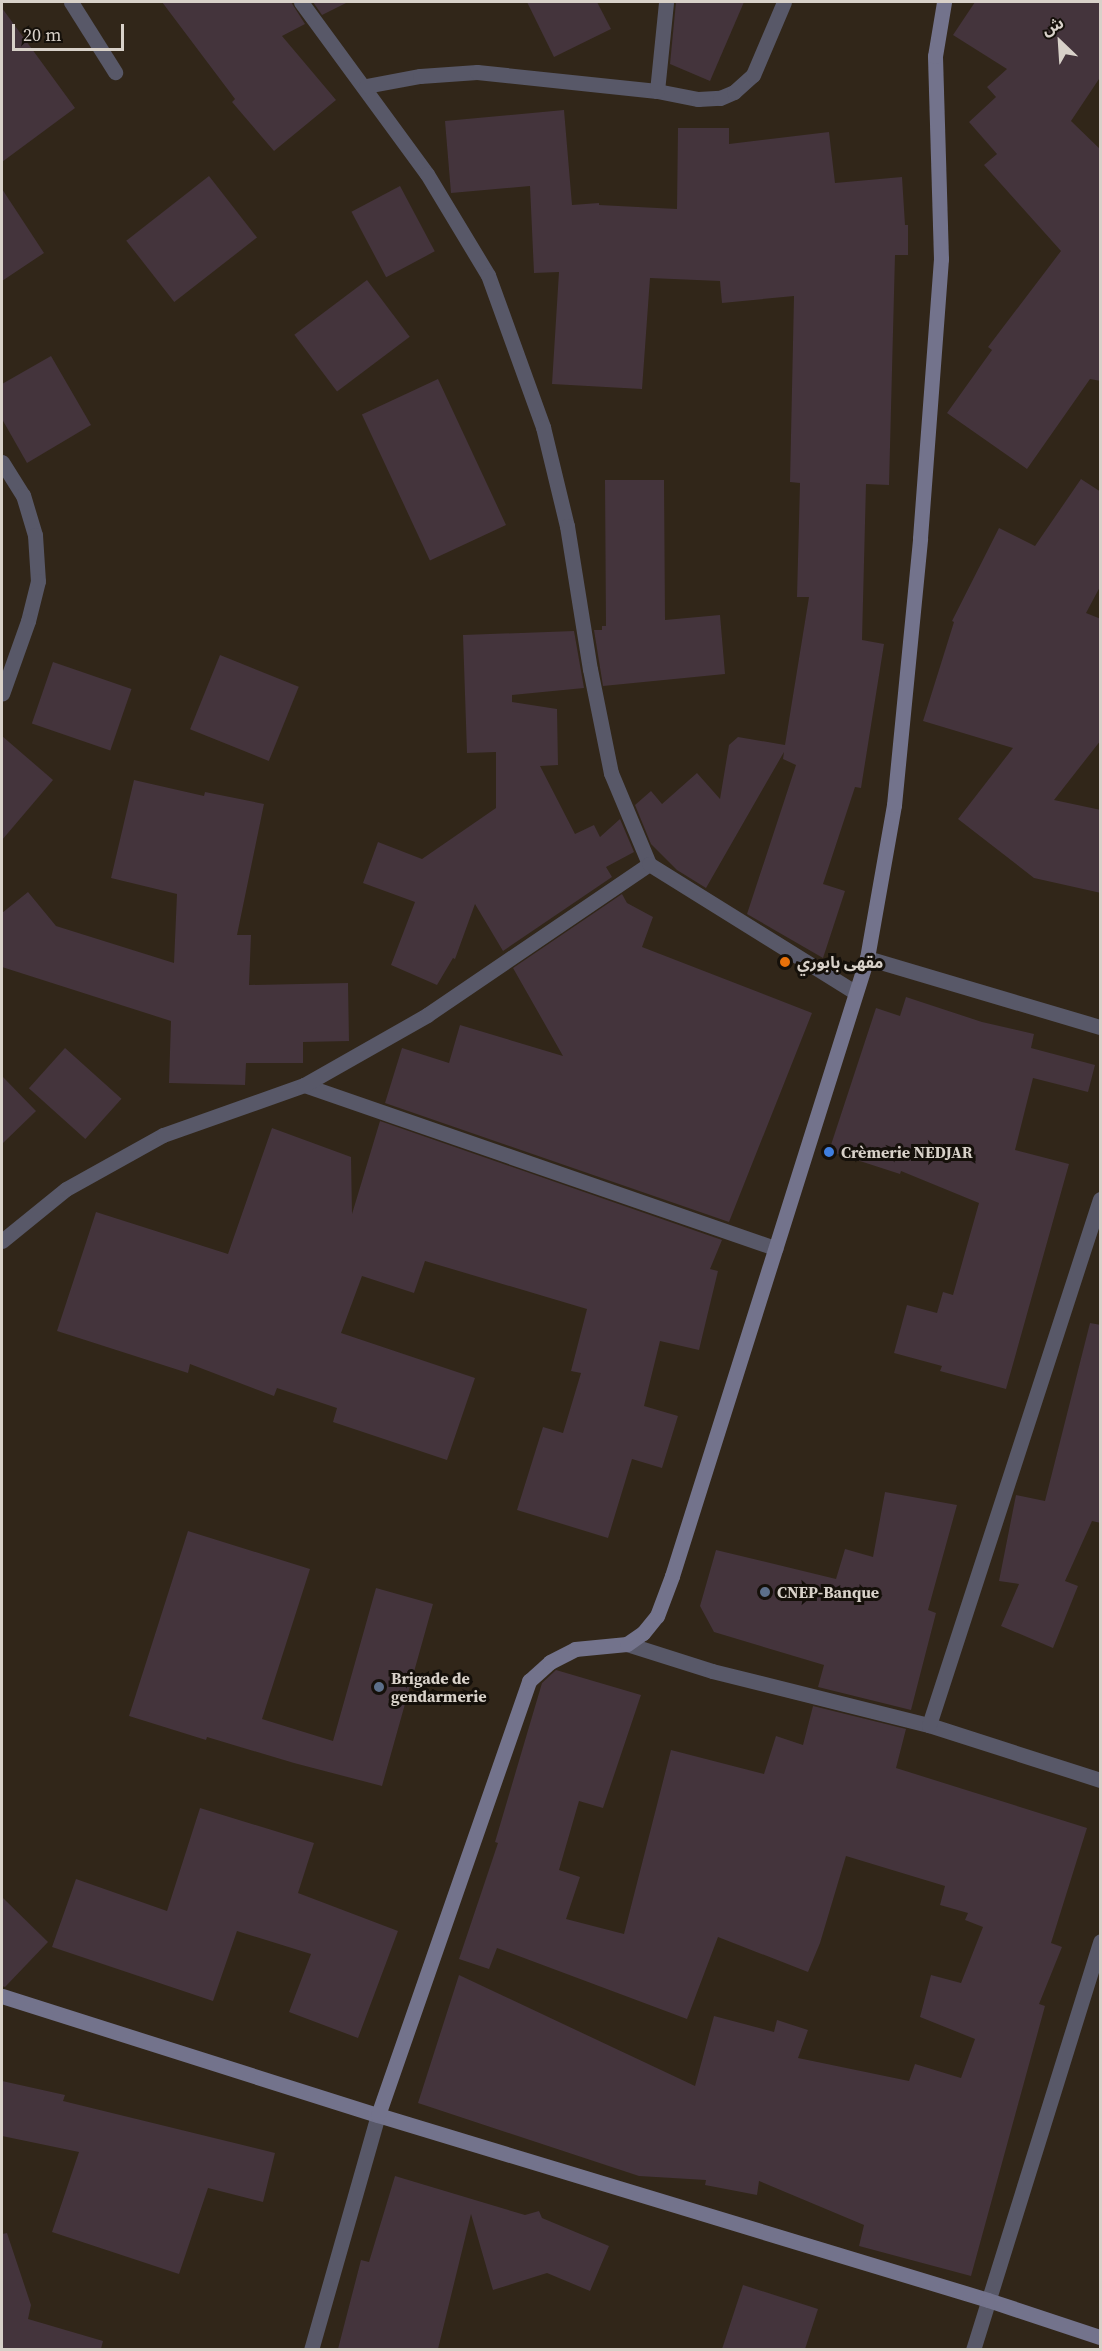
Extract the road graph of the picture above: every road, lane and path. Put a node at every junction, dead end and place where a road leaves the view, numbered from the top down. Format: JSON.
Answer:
{"nodes":[{"id":1,"x":71,"y":2,"type":"edge"},
{"id":2,"x":301,"y":2,"type":"edge"},
{"id":3,"x":666,"y":2,"type":"edge"},
{"id":4,"x":784,"y":2,"type":"edge"},
{"id":5,"x":945,"y":2,"type":"edge"},
{"id":6,"x":115,"y":72,"type":"dead end"},
{"id":7,"x":366,"y":86,"type":"junction"},
{"id":8,"x":657,"y":91,"type":"junction"},
{"id":9,"x":2,"y":464,"type":"edge"},
{"id":10,"x":2,"y":694,"type":"edge"},
{"id":11,"x":650,"y":864,"type":"junction"},
{"id":12,"x":867,"y":958,"type":"junction"},
{"id":13,"x":855,"y":992,"type":"junction"},
{"id":14,"x":1101,"y":1027,"type":"edge"},
{"id":15,"x":304,"y":1085,"type":"junction"},
{"id":16,"x":1101,"y":1199,"type":"edge"},
{"id":17,"x":2,"y":1241,"type":"edge"},
{"id":18,"x":776,"y":1248,"type":"junction"},
{"id":19,"x":627,"y":1644,"type":"junction"},
{"id":20,"x":929,"y":1725,"type":"junction"},
{"id":21,"x":1101,"y":1780,"type":"edge"},
{"id":22,"x":1101,"y":1941,"type":"edge"},
{"id":23,"x":2,"y":1995,"type":"edge"},
{"id":24,"x":378,"y":2115,"type":"junction"},
{"id":25,"x":988,"y":2300,"type":"junction"},
{"id":26,"x":1101,"y":2337,"type":"edge"},
{"id":27,"x":311,"y":2349,"type":"edge"},
{"id":28,"x":973,"y":2349,"type":"edge"}],
"edges":[{"from":1,"to":6,"type":"street"},
{"from":2,"to":7,"type":"street"},
{"from":3,"to":8,"type":"street"},
{"from":4,"to":8,"type":"street"},
{"from":5,"to":12,"type":"main road"},
{"from":7,"to":8,"type":"street"},
{"from":7,"to":11,"type":"street"},
{"from":9,"to":10,"type":"street"},
{"from":11,"to":13,"type":"street"},
{"from":11,"to":15,"type":"street"},
{"from":12,"to":13,"type":"main road"},
{"from":12,"to":14,"type":"street"},
{"from":13,"to":18,"type":"main road"},
{"from":15,"to":17,"type":"street"},
{"from":15,"to":18,"type":"street"},
{"from":16,"to":20,"type":"street"},
{"from":18,"to":19,"type":"main road"},
{"from":19,"to":20,"type":"street"},
{"from":19,"to":24,"type":"main road"},
{"from":20,"to":21,"type":"street"},
{"from":22,"to":25,"type":"street"},
{"from":23,"to":24,"type":"main road"},
{"from":24,"to":25,"type":"main road"},
{"from":24,"to":27,"type":"street"},
{"from":25,"to":26,"type":"main road"},
{"from":25,"to":28,"type":"street"}]}
